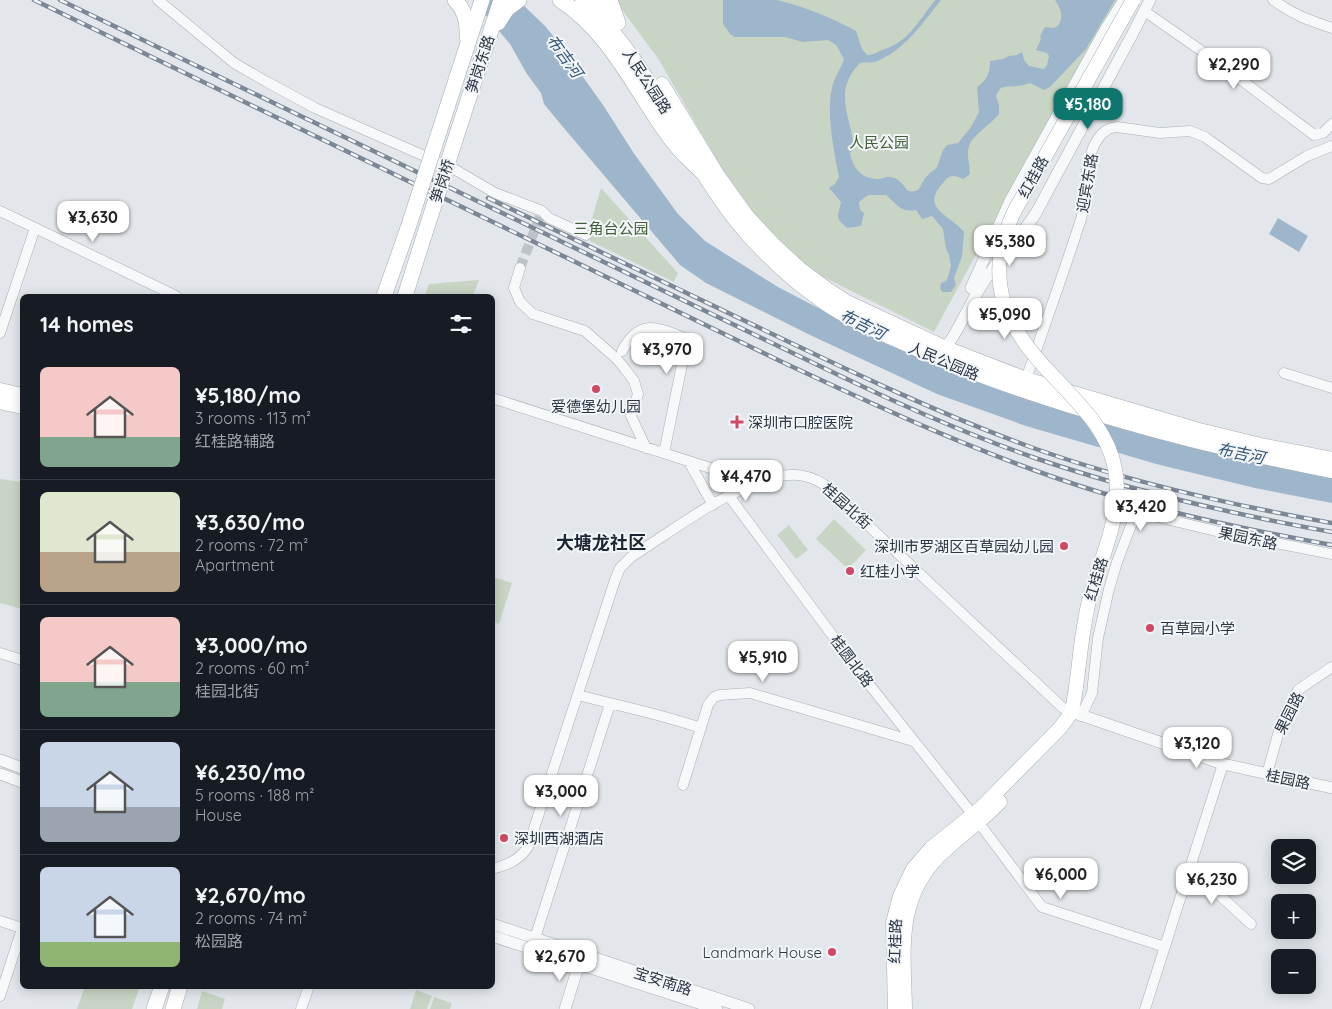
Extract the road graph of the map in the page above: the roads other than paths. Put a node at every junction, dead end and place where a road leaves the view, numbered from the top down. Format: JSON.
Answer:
{"nodes":[{"id":1,"x":158,"y":0,"type":"edge"},
{"id":2,"x":455,"y":0,"type":"edge"},
{"id":3,"x":482,"y":0,"type":"edge"},
{"id":4,"x":501,"y":0,"type":"edge"},
{"id":5,"x":519,"y":0,"type":"edge"},
{"id":6,"x":560,"y":0,"type":"edge"},
{"id":7,"x":582,"y":0,"type":"edge"},
{"id":8,"x":598,"y":0,"type":"edge"},
{"id":9,"x":610,"y":0,"type":"edge"},
{"id":10,"x":1124,"y":0,"type":"edge"},
{"id":11,"x":1133,"y":0,"type":"edge"},
{"id":12,"x":1140,"y":0,"type":"edge"},
{"id":13,"x":1150,"y":0,"type":"edge"},
{"id":14,"x":1273,"y":0,"type":"edge"},
{"id":15,"x":1150,"y":15,"type":"dead end"},
{"id":16,"x":618,"y":23,"type":"junction"},
{"id":17,"x":1332,"y":28,"type":"edge"},
{"id":18,"x":489,"y":37,"type":"junction"},
{"id":19,"x":467,"y":46,"type":"junction"},
{"id":20,"x":442,"y":123,"type":"joint"},
{"id":21,"x":1332,"y":124,"type":"edge"},
{"id":22,"x":459,"y":128,"type":"joint"},
{"id":23,"x":1332,"y":146,"type":"edge"},
{"id":24,"x":702,"y":172,"type":"junction"},
{"id":25,"x":0,"y":211,"type":"edge"},
{"id":26,"x":35,"y":228,"type":"junction"},
{"id":27,"x":586,"y":235,"type":"dead end"},
{"id":28,"x":520,"y":268,"type":"tunnel mouth"},
{"id":29,"x":172,"y":294,"type":"edge"},
{"id":30,"x":385,"y":294,"type":"edge"},
{"id":31,"x":405,"y":294,"type":"edge"},
{"id":32,"x":0,"y":333,"type":"edge"},
{"id":33,"x":622,"y":351,"type":"dead end"},
{"id":34,"x":942,"y":351,"type":"junction"},
{"id":35,"x":1284,"y":373,"type":"dead end"},
{"id":36,"x":1024,"y":385,"type":"junction"},
{"id":37,"x":1332,"y":388,"type":"edge"},
{"id":38,"x":0,"y":390,"type":"edge"},
{"id":39,"x":20,"y":395,"type":"edge"},
{"id":40,"x":495,"y":399,"type":"edge"},
{"id":41,"x":0,"y":402,"type":"edge"},
{"id":42,"x":20,"y":407,"type":"edge"},
{"id":43,"x":646,"y":448,"type":"junction"},
{"id":44,"x":664,"y":453,"type":"junction"},
{"id":45,"x":1332,"y":459,"type":"edge"},
{"id":46,"x":689,"y":462,"type":"junction"},
{"id":47,"x":1332,"y":471,"type":"edge"},
{"id":48,"x":757,"y":483,"type":"junction"},
{"id":49,"x":729,"y":496,"type":"junction"},
{"id":50,"x":713,"y":505,"type":"junction"},
{"id":51,"x":1332,"y":554,"type":"edge"},
{"id":52,"x":0,"y":653,"type":"edge"},
{"id":53,"x":20,"y":659,"type":"edge"},
{"id":54,"x":1332,"y":667,"type":"edge"},
{"id":55,"x":1079,"y":688,"type":"junction"},
{"id":56,"x":578,"y":695,"type":"junction"},
{"id":57,"x":610,"y":704,"type":"junction"},
{"id":58,"x":1077,"y":714,"type":"junction"},
{"id":59,"x":701,"y":728,"type":"junction"},
{"id":60,"x":914,"y":741,"type":"junction"},
{"id":61,"x":0,"y":760,"type":"edge"},
{"id":62,"x":1223,"y":764,"type":"junction"},
{"id":63,"x":20,"y":767,"type":"edge"},
{"id":64,"x":0,"y":774,"type":"edge"},
{"id":65,"x":1267,"y":774,"type":"junction"},
{"id":66,"x":20,"y":781,"type":"edge"},
{"id":67,"x":683,"y":785,"type":"dead end"},
{"id":68,"x":1332,"y":788,"type":"edge"},
{"id":69,"x":976,"y":819,"type":"junction"},
{"id":70,"x":495,"y":868,"type":"edge"},
{"id":71,"x":1190,"y":868,"type":"junction"},
{"id":72,"x":0,"y":920,"type":"edge"},
{"id":73,"x":1251,"y":924,"type":"dead end"},
{"id":74,"x":495,"y":925,"type":"edge"},
{"id":75,"x":20,"y":927,"type":"edge"},
{"id":76,"x":20,"y":934,"type":"edge"},
{"id":77,"x":495,"y":937,"type":"edge"},
{"id":78,"x":535,"y":938,"type":"junction"},
{"id":79,"x":1165,"y":947,"type":"junction"},
{"id":80,"x":580,"y":964,"type":"junction"},
{"id":81,"x":161,"y":989,"type":"edge"},
{"id":82,"x":179,"y":989,"type":"edge"},
{"id":83,"x":308,"y":989,"type":"edge"},
{"id":84,"x":0,"y":996,"type":"edge"},
{"id":85,"x":154,"y":1009,"type":"edge"},
{"id":86,"x":173,"y":1009,"type":"edge"},
{"id":87,"x":301,"y":1009,"type":"edge"},
{"id":88,"x":565,"y":1009,"type":"edge"},
{"id":89,"x":717,"y":1009,"type":"edge"},
{"id":90,"x":749,"y":1009,"type":"edge"},
{"id":91,"x":895,"y":1009,"type":"edge"},
{"id":92,"x":905,"y":1009,"type":"edge"},
{"id":93,"x":1145,"y":1009,"type":"edge"}],
"edges":[{"from":1,"to":27,"type":"street"},
{"from":2,"to":19,"type":"main road"},
{"from":3,"to":19,"type":"main road","name":"笋岗东路"},
{"from":4,"to":18,"type":"main road","name":"笋岗东路"},
{"from":5,"to":18,"type":"main road"},
{"from":6,"to":24,"type":"main road"},
{"from":7,"to":24,"type":"main road","name":"人民公园路"},
{"from":8,"to":16,"type":"main road","name":"人民公园路"},
{"from":9,"to":16,"type":"main road"},
{"from":10,"to":34,"type":"street"},
{"from":11,"to":55,"type":"main road","name":"红桂路","bridge":true},
{"from":12,"to":55,"type":"main road","name":"红桂路"},
{"from":13,"to":34,"type":"street"},
{"from":14,"to":17,"type":"street"},
{"from":15,"to":21,"type":"street"},
{"from":16,"to":34,"type":"main road","name":"人民公园路"},
{"from":18,"to":22,"type":"main road","name":"笋岗东路"},
{"from":19,"to":20,"type":"main road","name":"笋岗东路"},
{"from":20,"to":30,"type":"main road","name":"笋岗桥","bridge":true},
{"from":22,"to":31,"type":"main road","name":"笋岗桥","bridge":true},
{"from":23,"to":36,"type":"street","name":"迎宾东路"},
{"from":24,"to":34,"type":"main road","name":"人民公园路"},
{"from":25,"to":26,"type":"street"},
{"from":26,"to":29,"type":"street"},
{"from":26,"to":32,"type":"street"},
{"from":28,"to":43,"type":"street"},
{"from":33,"to":44,"type":"street"},
{"from":34,"to":36,"type":"main road","name":"人民公园路"},
{"from":35,"to":37,"type":"street"},
{"from":36,"to":45,"type":"main road","name":"人民公园路"},
{"from":36,"to":47,"type":"main road","name":"人民公园路"},
{"from":38,"to":39,"type":"main road"},
{"from":40,"to":43,"type":"street"},
{"from":41,"to":42,"type":"main road"},
{"from":43,"to":44,"type":"street"},
{"from":44,"to":46,"type":"street"},
{"from":46,"to":48,"type":"street"},
{"from":46,"to":50,"type":"street"},
{"from":48,"to":49,"type":"street","name":"桂园北街"},
{"from":48,"to":58,"type":"street","name":"桂园北街"},
{"from":49,"to":50,"type":"street","name":"桂园北街"},
{"from":49,"to":60,"type":"street","name":"桂圆北路"},
{"from":50,"to":56,"type":"street","name":"桂园北街"},
{"from":51,"to":58,"type":"street","name":"果园东路"},
{"from":52,"to":53,"type":"street"},
{"from":54,"to":65,"type":"street","name":"果园路"},
{"from":55,"to":58,"type":"main road","name":"红桂路"},
{"from":56,"to":57,"type":"street"},
{"from":56,"to":70,"type":"street","name":"桂园北街"},
{"from":57,"to":59,"type":"street"},
{"from":57,"to":78,"type":"street"},
{"from":58,"to":62,"type":"street","name":"桂园路"},
{"from":58,"to":69,"type":"main road","name":"红桂路"},
{"from":59,"to":60,"type":"street"},
{"from":59,"to":67,"type":"street"},
{"from":60,"to":69,"type":"street","name":"桂圆北路"},
{"from":61,"to":63,"type":"street"},
{"from":62,"to":65,"type":"street","name":"桂园路"},
{"from":62,"to":71,"type":"street"},
{"from":64,"to":66,"type":"street"},
{"from":65,"to":68,"type":"street","name":"桂园路"},
{"from":69,"to":79,"type":"street","name":"桂圆北路"},
{"from":69,"to":91,"type":"main road","name":"红桂路"},
{"from":69,"to":92,"type":"main road","name":"红桂路"},
{"from":71,"to":73,"type":"street"},
{"from":71,"to":79,"type":"street"},
{"from":72,"to":75,"type":"street"},
{"from":74,"to":78,"type":"street","name":"宝安南路"},
{"from":76,"to":84,"type":"street"},
{"from":77,"to":80,"type":"street","name":"宝安南路"},
{"from":78,"to":90,"type":"street","name":"宝安南路"},
{"from":79,"to":93,"type":"street"},
{"from":80,"to":88,"type":"street"},
{"from":80,"to":89,"type":"street","name":"宝安南路"},
{"from":81,"to":85,"type":"main road"},
{"from":82,"to":86,"type":"main road"},
{"from":83,"to":87,"type":"street"}]}
